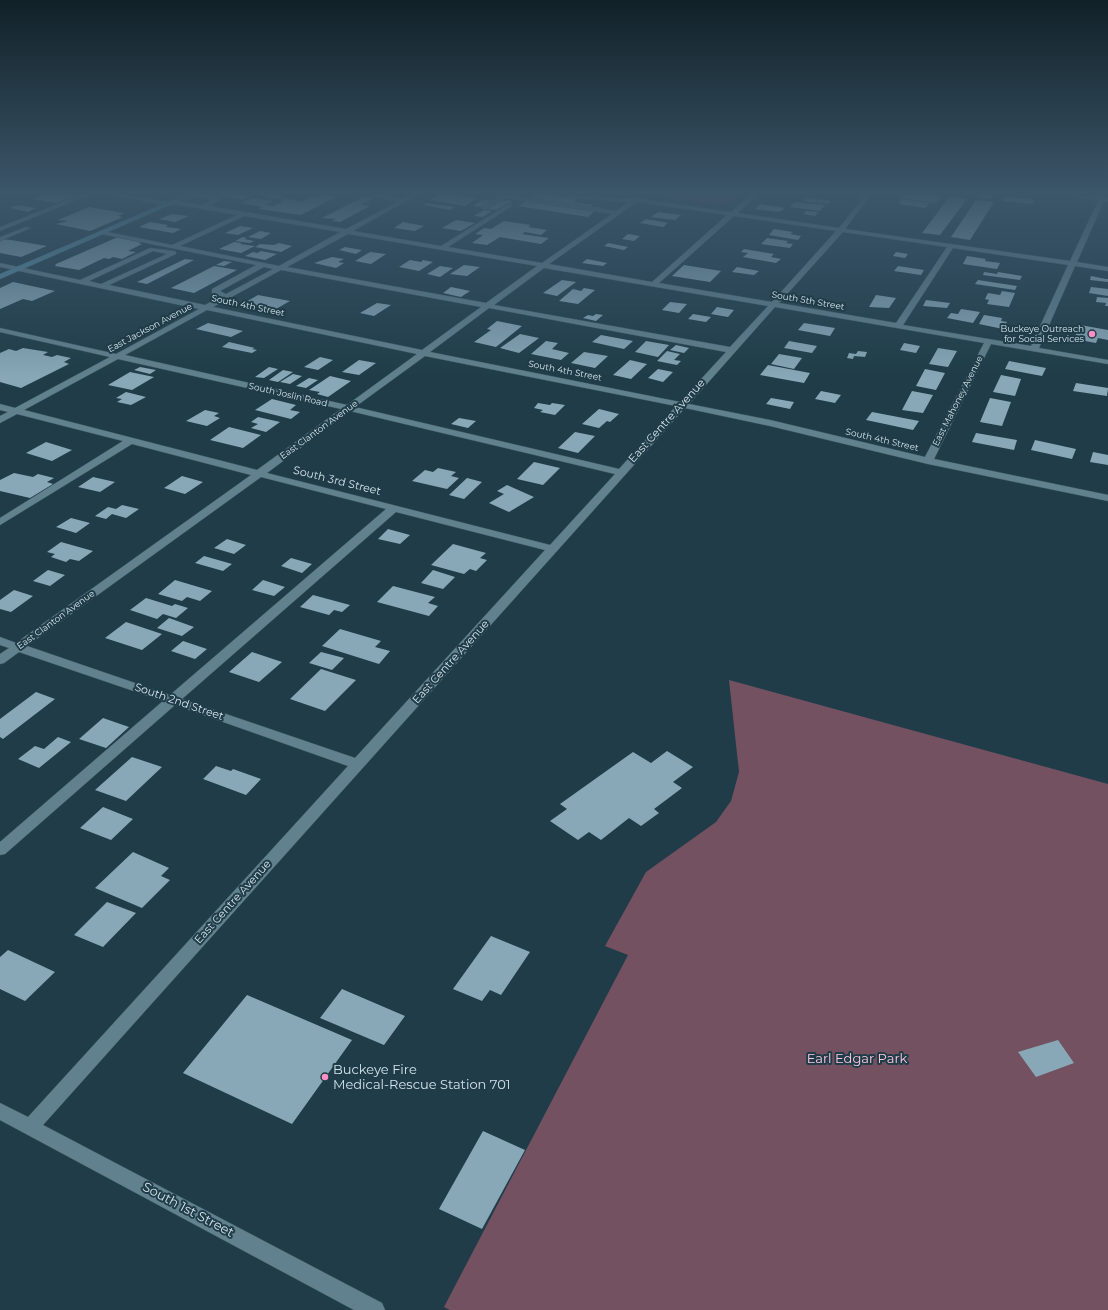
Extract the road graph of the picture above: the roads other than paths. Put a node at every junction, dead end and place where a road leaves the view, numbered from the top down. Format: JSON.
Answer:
{"nodes":[{"id":1,"x":48,"y":256,"type":"edge"},
{"id":2,"x":137,"y":256,"type":"edge"},
{"id":3,"x":167,"y":256,"type":"edge"},
{"id":4,"x":221,"y":256,"type":"edge"},
{"id":5,"x":302,"y":256,"type":"edge"},
{"id":6,"x":491,"y":256,"type":"edge"},
{"id":7,"x":557,"y":256,"type":"edge"},
{"id":8,"x":685,"y":256,"type":"edge"},
{"id":9,"x":817,"y":256,"type":"edge"},
{"id":10,"x":944,"y":256,"type":"edge"},
{"id":11,"x":1020,"y":256,"type":"edge"},
{"id":12,"x":1077,"y":256,"type":"edge"},
{"id":13,"x":262,"y":264,"type":"junction"},
{"id":14,"x":1073,"y":264,"type":"junction"},
{"id":15,"x":0,"y":265,"type":"edge"},
{"id":16,"x":544,"y":265,"type":"junction"},
{"id":17,"x":280,"y":268,"type":"junction"},
{"id":18,"x":18,"y":269,"type":"junction"},
{"id":19,"x":1108,"y":269,"type":"edge"},
{"id":20,"x":0,"y":277,"type":"edge"},
{"id":21,"x":81,"y":282,"type":"junction"},
{"id":22,"x":654,"y":284,"type":"junction"},
{"id":23,"x":102,"y":286,"type":"junction"},
{"id":24,"x":228,"y":296,"type":"junction"},
{"id":25,"x":772,"y":304,"type":"junction"},
{"id":26,"x":489,"y":305,"type":"junction"},
{"id":27,"x":207,"y":308,"type":"junction"},
{"id":28,"x":898,"y":326,"type":"junction"},
{"id":29,"x":0,"y":330,"type":"edge"},
{"id":30,"x":988,"y":341,"type":"junction"},
{"id":31,"x":1034,"y":349,"type":"junction"},
{"id":32,"x":732,"y":350,"type":"junction"},
{"id":33,"x":423,"y":353,"type":"junction"},
{"id":34,"x":118,"y":356,"type":"junction"},
{"id":35,"x":1108,"y":362,"type":"edge"},
{"id":36,"x":682,"y":405,"type":"junction"},
{"id":37,"x":0,"y":406,"type":"edge"},
{"id":38,"x":348,"y":408,"type":"junction"},
{"id":39,"x":17,"y":411,"type":"junction"},
{"id":40,"x":0,"y":420,"type":"edge"},
{"id":41,"x":130,"y":441,"type":"junction"},
{"id":42,"x":928,"y":461,"type":"junction"},
{"id":43,"x":622,"y":472,"type":"junction"},
{"id":44,"x":259,"y":474,"type":"junction"},
{"id":45,"x":1108,"y":498,"type":"edge"},
{"id":46,"x":394,"y":508,"type":"junction"},
{"id":47,"x":0,"y":522,"type":"edge"},
{"id":48,"x":552,"y":549,"type":"junction"},
{"id":49,"x":0,"y":641,"type":"edge"},
{"id":50,"x":17,"y":647,"type":"junction"},
{"id":51,"x":0,"y":660,"type":"edge"},
{"id":52,"x":173,"y":700,"type":"junction"},
{"id":53,"x":358,"y":764,"type":"junction"},
{"id":54,"x":0,"y":850,"type":"edge"},
{"id":55,"x":0,"y":1111,"type":"edge"},
{"id":56,"x":30,"y":1127,"type":"junction"},
{"id":57,"x":375,"y":1310,"type":"edge"}],
"edges":[{"from":1,"to":18,"type":"main road"},
{"from":2,"to":21,"type":"street"},
{"from":3,"to":23,"type":"street"},
{"from":4,"to":13,"type":"street"},
{"from":5,"to":17,"type":"street","name":"East Jackson Avenue"},
{"from":6,"to":16,"type":"street","name":"South 5th Street"},
{"from":7,"to":16,"type":"street","name":"East Clanton Avenue"},
{"from":8,"to":22,"type":"street"},
{"from":9,"to":25,"type":"street","name":"East Centre Avenue"},
{"from":10,"to":28,"type":"street"},
{"from":11,"to":14,"type":"street"},
{"from":12,"to":14,"type":"street"},
{"from":13,"to":17,"type":"street"},
{"from":13,"to":24,"type":"street"},
{"from":14,"to":19,"type":"street"},
{"from":14,"to":31,"type":"street"},
{"from":15,"to":18,"type":"street","name":"South 4th Street"},
{"from":16,"to":22,"type":"street","name":"South 5th Street"},
{"from":16,"to":26,"type":"street","name":"East Clanton Avenue"},
{"from":17,"to":24,"type":"street","name":"East Jackson Avenue"},
{"from":17,"to":26,"type":"street"},
{"from":18,"to":20,"type":"main road"},
{"from":18,"to":21,"type":"street","name":"South 4th Street"},
{"from":21,"to":23,"type":"street","name":"South 4th Street"},
{"from":22,"to":25,"type":"street","name":"South 5th Street"},
{"from":23,"to":27,"type":"street","name":"South 4th Street"},
{"from":24,"to":27,"type":"street","name":"East Jackson Avenue"},
{"from":25,"to":28,"type":"street","name":"South 5th Street"},
{"from":25,"to":32,"type":"street","name":"East Centre Avenue"},
{"from":26,"to":32,"type":"street"},
{"from":26,"to":33,"type":"street","name":"East Clanton Avenue"},
{"from":27,"to":33,"type":"street","name":"South 4th Street"},
{"from":27,"to":34,"type":"street","name":"East Jackson Avenue"},
{"from":28,"to":30,"type":"street","name":"South 5th Street"},
{"from":29,"to":34,"type":"street","name":"South Joslin Road"},
{"from":30,"to":31,"type":"street","name":"South 5th Street"},
{"from":30,"to":42,"type":"street","name":"East Mahoney Avenue"},
{"from":31,"to":35,"type":"street","name":"South 5th Street"},
{"from":32,"to":36,"type":"street","name":"East Centre Avenue"},
{"from":33,"to":36,"type":"street","name":"South 4th Street"},
{"from":33,"to":38,"type":"street","name":"East Clanton Avenue"},
{"from":34,"to":38,"type":"street","name":"South Joslin Road"},
{"from":34,"to":39,"type":"street","name":"East Jackson Avenue"},
{"from":36,"to":42,"type":"street","name":"South 4th Street"},
{"from":36,"to":43,"type":"street","name":"East Centre Avenue"},
{"from":37,"to":39,"type":"street","name":"South 3rd Street"},
{"from":38,"to":43,"type":"street","name":"South Joslin Road"},
{"from":38,"to":44,"type":"street","name":"East Clanton Avenue"},
{"from":39,"to":40,"type":"street","name":"East Jackson Avenue"},
{"from":39,"to":41,"type":"street","name":"South 3rd Street"},
{"from":41,"to":44,"type":"street","name":"South 3rd Street"},
{"from":41,"to":47,"type":"street"},
{"from":42,"to":45,"type":"street","name":"South 4th Street"},
{"from":43,"to":48,"type":"street","name":"East Centre Avenue"},
{"from":44,"to":46,"type":"street","name":"South 3rd Street"},
{"from":44,"to":50,"type":"street","name":"East Clanton Avenue"},
{"from":46,"to":48,"type":"street","name":"South 3rd Street"},
{"from":46,"to":52,"type":"street"},
{"from":48,"to":53,"type":"street","name":"East Centre Avenue"},
{"from":49,"to":50,"type":"street","name":"South 2nd Street"},
{"from":50,"to":51,"type":"street","name":"East Clanton Avenue"},
{"from":50,"to":52,"type":"street","name":"South 2nd Street"},
{"from":52,"to":53,"type":"street","name":"South 2nd Street"},
{"from":52,"to":54,"type":"street"},
{"from":53,"to":56,"type":"street","name":"East Centre Avenue"},
{"from":55,"to":56,"type":"street","name":"South 1st Street"},
{"from":56,"to":57,"type":"street","name":"South 1st Street"}]}
